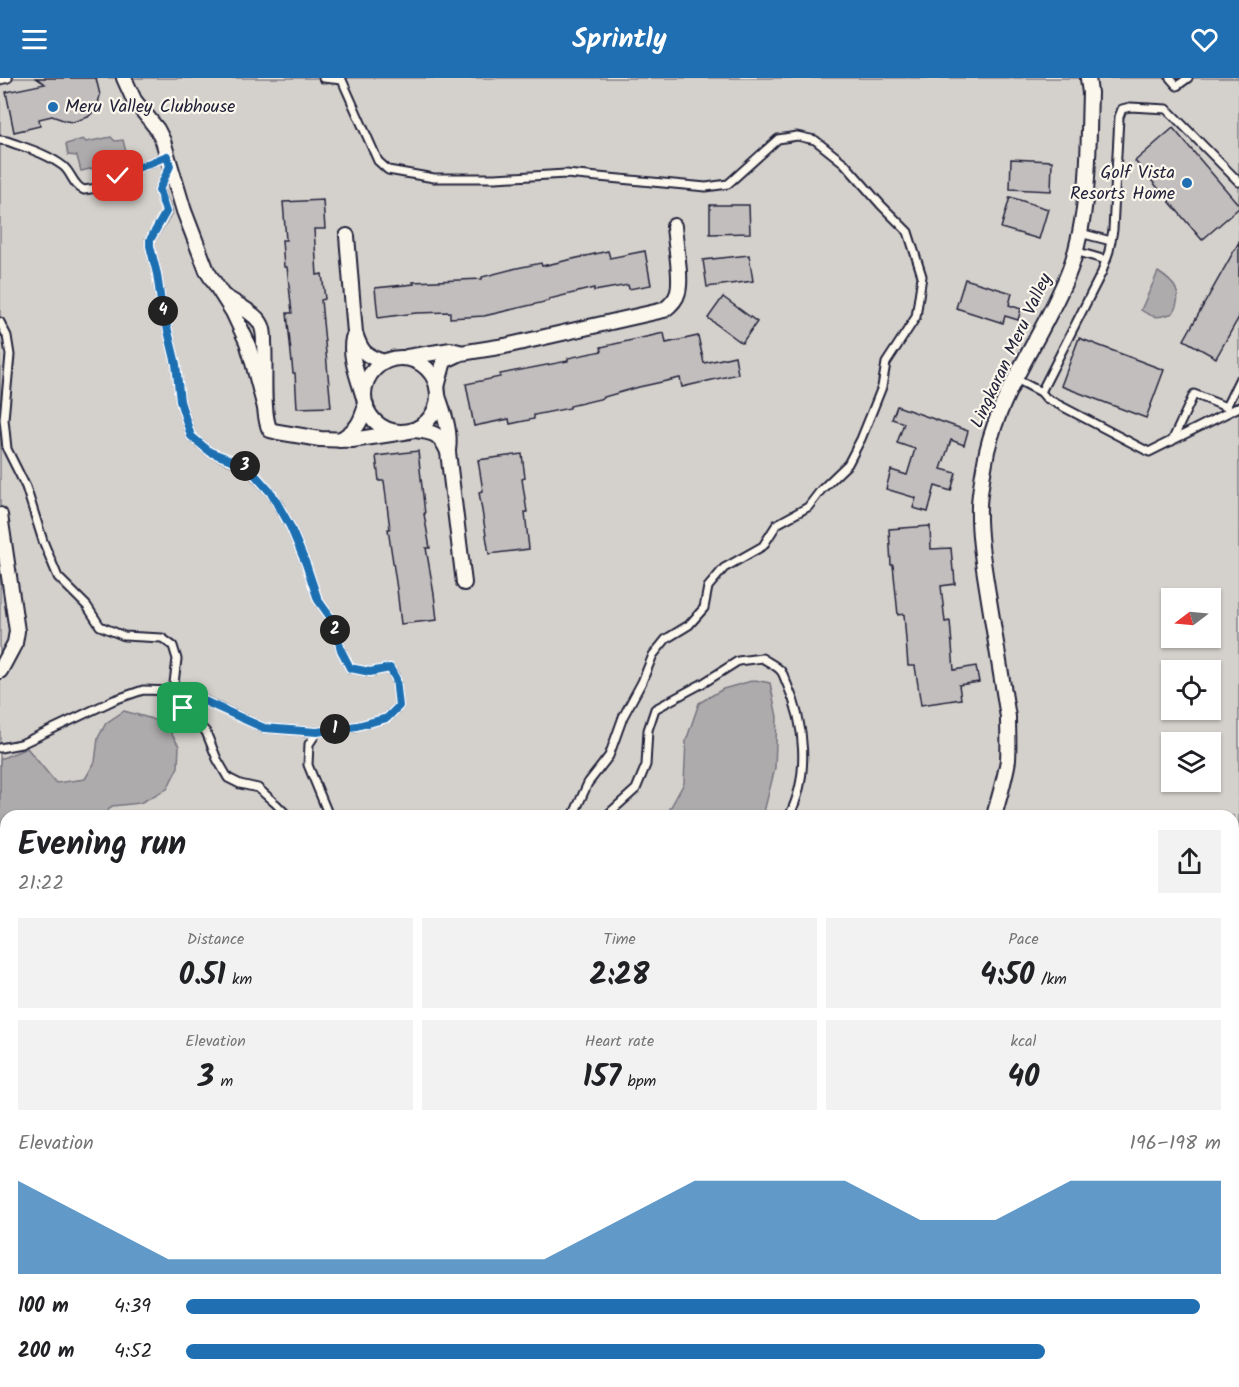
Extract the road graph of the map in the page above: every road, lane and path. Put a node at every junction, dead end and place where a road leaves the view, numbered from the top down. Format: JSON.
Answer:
{"nodes":[{"id":1,"x":8,"y":78,"type":"edge"},
{"id":2,"x":124,"y":78,"type":"edge"},
{"id":3,"x":323,"y":78,"type":"edge"},
{"id":4,"x":1088,"y":78,"type":"edge"},
{"id":5,"x":1170,"y":78,"type":"edge"},
{"id":6,"x":1188,"y":78,"type":"edge"},
{"id":7,"x":0,"y":80,"type":"edge"},
{"id":8,"x":0,"y":140,"type":"edge"},
{"id":9,"x":169,"y":161,"type":"junction"},
{"id":10,"x":1239,"y":182,"type":"edge"},
{"id":11,"x":674,"y":226,"type":"dead end"},
{"id":12,"x":1080,"y":233,"type":"junction"},
{"id":13,"x":347,"y":236,"type":"dead end"},
{"id":14,"x":1111,"y":241,"type":"junction"},
{"id":15,"x":1075,"y":252,"type":"junction"},
{"id":16,"x":1106,"y":260,"type":"junction"},
{"id":17,"x":220,"y":294,"type":"junction"},
{"id":18,"x":0,"y":322,"type":"edge"},
{"id":19,"x":355,"y":333,"type":"junction"},
{"id":20,"x":461,"y":353,"type":"junction"},
{"id":21,"x":401,"y":358,"type":"junction"},
{"id":22,"x":384,"y":362,"type":"junction"},
{"id":23,"x":1016,"y":379,"type":"junction"},
{"id":24,"x":1239,"y":380,"type":"edge"},
{"id":25,"x":437,"y":390,"type":"junction"},
{"id":26,"x":1041,"y":392,"type":"junction"},
{"id":27,"x":365,"y":401,"type":"junction"},
{"id":28,"x":1239,"y":407,"type":"edge"},
{"id":29,"x":265,"y":408,"type":"junction"},
{"id":30,"x":1227,"y":410,"type":"junction"},
{"id":31,"x":409,"y":431,"type":"junction"},
{"id":32,"x":340,"y":440,"type":"junction"},
{"id":33,"x":1172,"y":441,"type":"junction"},
{"id":34,"x":447,"y":452,"type":"junction"},
{"id":35,"x":0,"y":515,"type":"edge"},
{"id":36,"x":464,"y":583,"type":"dead end"},
{"id":37,"x":0,"y":671,"type":"edge"},
{"id":38,"x":173,"y":690,"type":"junction"},
{"id":39,"x":317,"y":732,"type":"junction"},
{"id":40,"x":0,"y":748,"type":"edge"},
{"id":41,"x":282,"y":810,"type":"edge"},
{"id":42,"x":327,"y":810,"type":"edge"},
{"id":43,"x":576,"y":810,"type":"edge"},
{"id":44,"x":613,"y":810,"type":"edge"},
{"id":45,"x":792,"y":810,"type":"edge"},
{"id":46,"x":996,"y":810,"type":"edge"}],
"edges":[{"from":1,"to":7,"type":"lane"},
{"from":2,"to":9,"type":"street"},
{"from":3,"to":43,"type":"lane"},
{"from":4,"to":12,"type":"street","name":"Lingkaran Meru Valley"},
{"from":5,"to":6,"type":"lane"},
{"from":8,"to":9,"type":"lane"},
{"from":9,"to":17,"type":"street"},
{"from":9,"to":39,"type":"lane"},
{"from":10,"to":14,"type":"lane"},
{"from":11,"to":20,"type":"street"},
{"from":12,"to":14,"type":"lane"},
{"from":12,"to":15,"type":"street","name":"Lingkaran Meru Valley"},
{"from":13,"to":19,"type":"street"},
{"from":14,"to":16,"type":"lane"},
{"from":15,"to":16,"type":"lane"},
{"from":15,"to":23,"type":"street","name":"Lingkaran Meru Valley"},
{"from":16,"to":26,"type":"lane"},
{"from":17,"to":29,"type":"street"},
{"from":17,"to":29,"type":"street"},
{"from":18,"to":38,"type":"lane"},
{"from":19,"to":22,"type":"street"},
{"from":19,"to":27,"type":"street"},
{"from":20,"to":21,"type":"street"},
{"from":20,"to":25,"type":"street"},
{"from":21,"to":22,"type":"street"},
{"from":21,"to":25,"type":"street"},
{"from":22,"to":27,"type":"street"},
{"from":23,"to":26,"type":"lane"},
{"from":23,"to":46,"type":"street","name":"Lingkaran Meru Valley"},
{"from":24,"to":30,"type":"lane"},
{"from":25,"to":31,"type":"street"},
{"from":25,"to":34,"type":"street"},
{"from":26,"to":33,"type":"lane"},
{"from":27,"to":31,"type":"street"},
{"from":27,"to":32,"type":"street"},
{"from":28,"to":30,"type":"lane"},
{"from":29,"to":32,"type":"street"},
{"from":30,"to":33,"type":"lane"},
{"from":30,"to":33,"type":"lane"},
{"from":31,"to":32,"type":"street"},
{"from":31,"to":34,"type":"street"},
{"from":34,"to":36,"type":"street"},
{"from":35,"to":37,"type":"street"},
{"from":38,"to":39,"type":"lane"},
{"from":38,"to":40,"type":"lane"},
{"from":38,"to":41,"type":"lane"},
{"from":39,"to":42,"type":"lane"},
{"from":44,"to":45,"type":"lane"}]}
